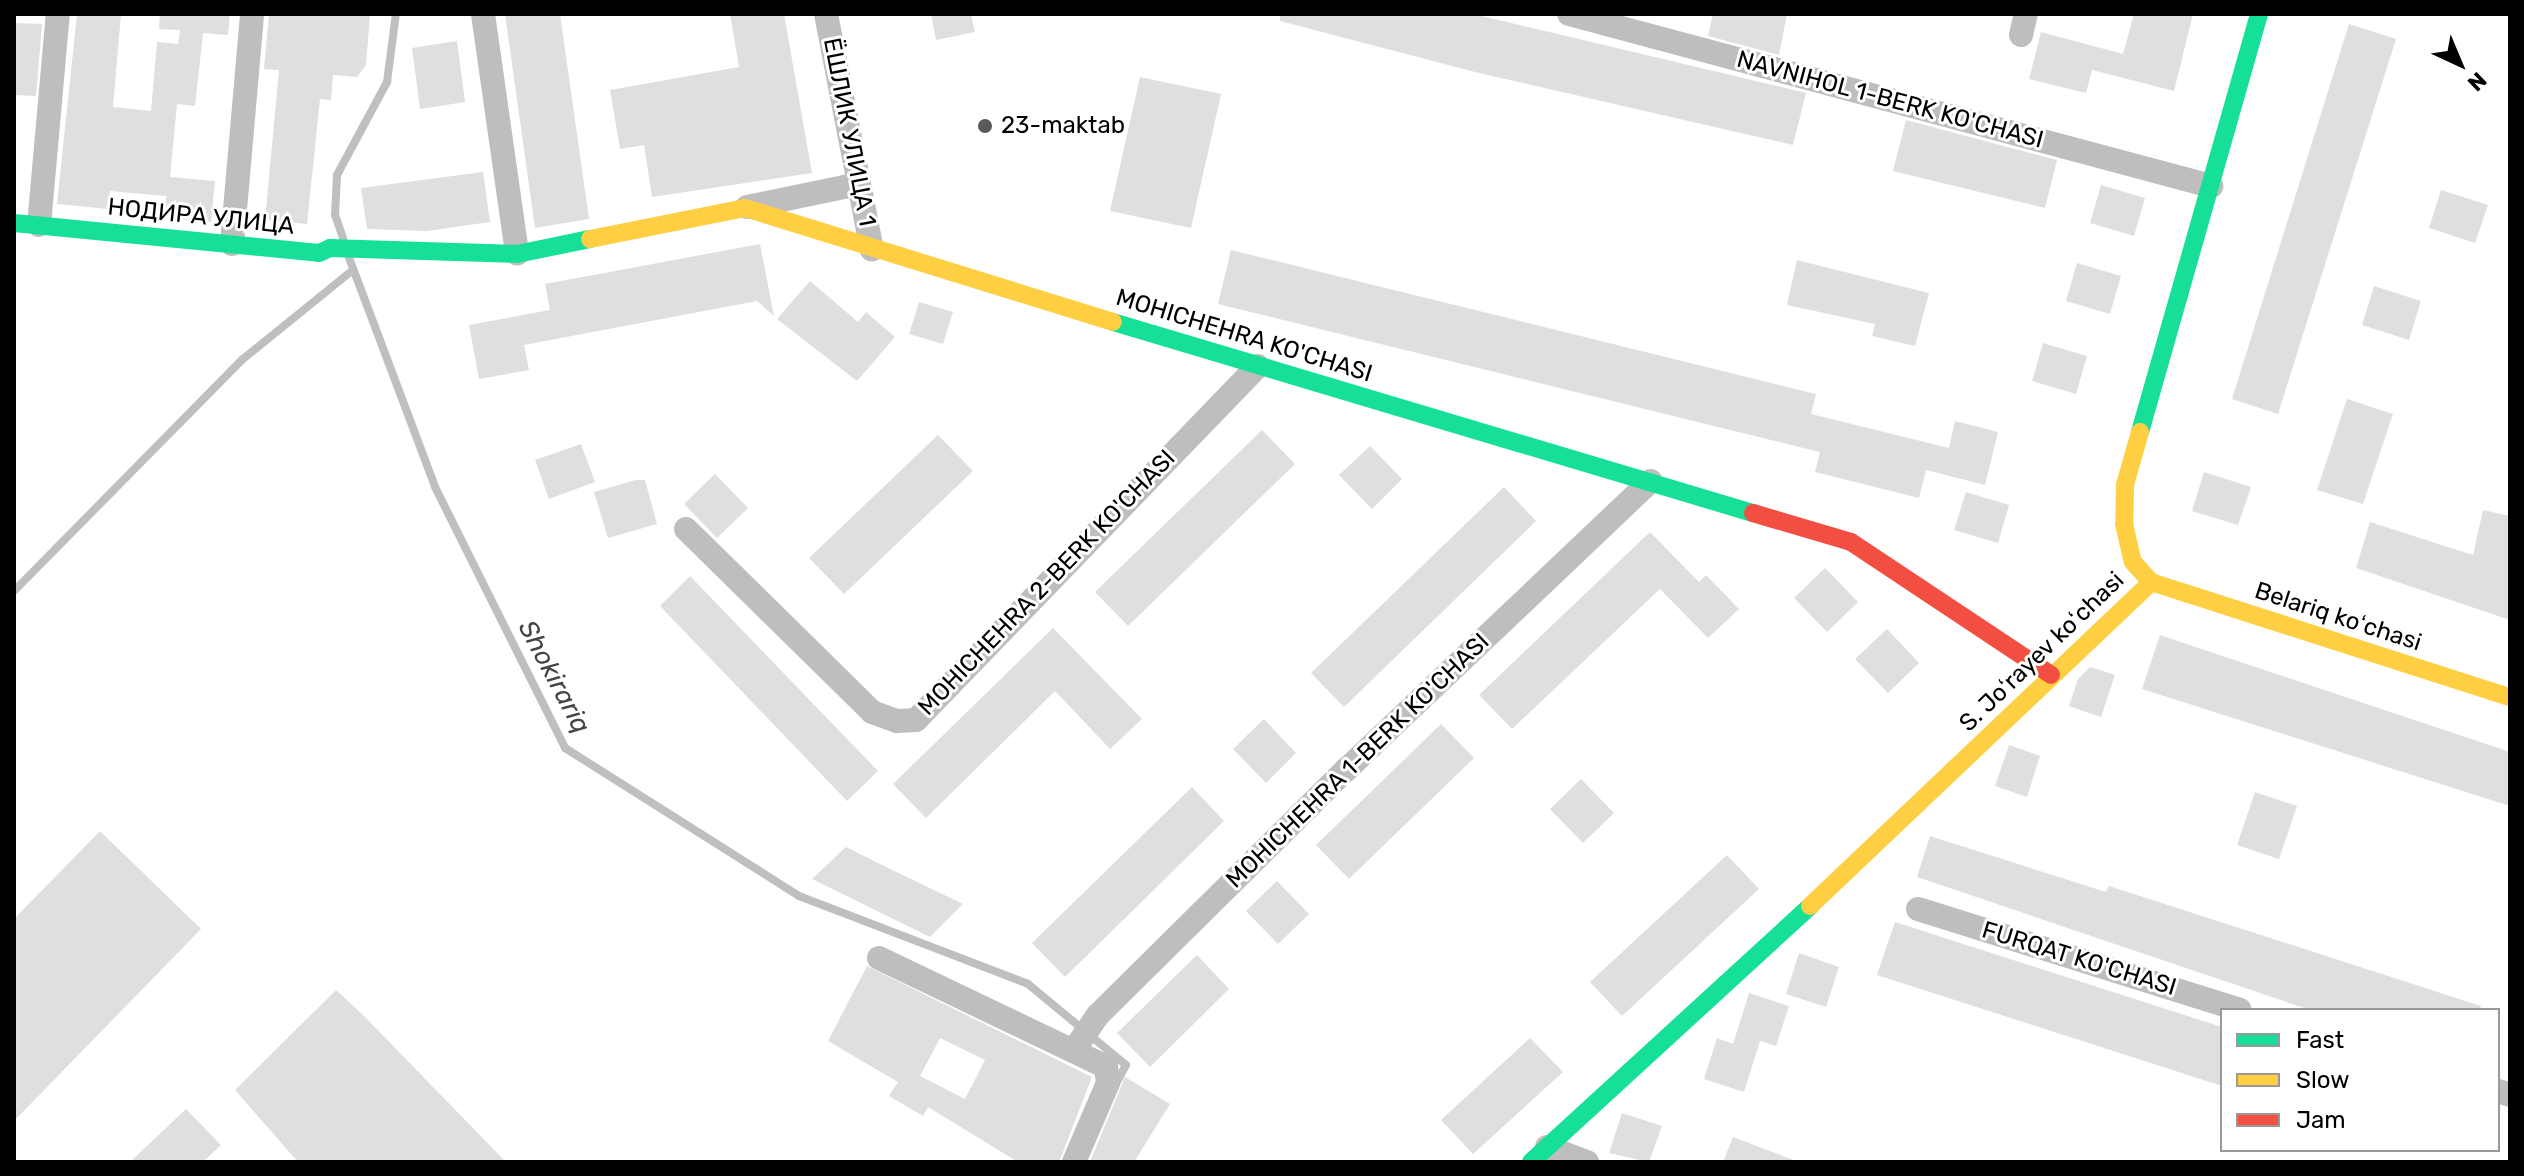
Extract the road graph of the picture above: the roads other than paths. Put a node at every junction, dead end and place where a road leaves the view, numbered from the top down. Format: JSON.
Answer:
{"nodes":[{"id":1,"x":58,"y":14,"type":"edge"},
{"id":2,"x":252,"y":14,"type":"edge"},
{"id":3,"x":483,"y":14,"type":"edge"},
{"id":4,"x":826,"y":14,"type":"edge"},
{"id":5,"x":1569,"y":14,"type":"edge"},
{"id":6,"x":2259,"y":14,"type":"edge"},
{"id":7,"x":859,"y":184,"type":"junction"},
{"id":8,"x":2211,"y":186,"type":"junction"},
{"id":9,"x":745,"y":208,"type":"junction"},
{"id":10,"x":14,"y":223,"type":"edge"},
{"id":11,"x":39,"y":225,"type":"junction"},
{"id":12,"x":232,"y":244,"type":"junction"},
{"id":13,"x":383,"y":249,"type":"joint"},
{"id":14,"x":872,"y":250,"type":"junction"},
{"id":15,"x":517,"y":254,"type":"junction"},
{"id":16,"x":1258,"y":366,"type":"junction"},
{"id":17,"x":1651,"y":481,"type":"junction"},
{"id":18,"x":686,"y":529,"type":"dead end"},
{"id":19,"x":2151,"y":582,"type":"junction"},
{"id":20,"x":2051,"y":675,"type":"junction"},
{"id":21,"x":2510,"y":697,"type":"edge"},
{"id":22,"x":1918,"y":909,"type":"dead end"},
{"id":23,"x":879,"y":958,"type":"dead end"},
{"id":24,"x":2234,"y":1008,"type":"edge"},
{"id":25,"x":1074,"y":1050,"type":"junction"},
{"id":26,"x":1539,"y":1154,"type":"edge"},
{"id":27,"x":1074,"y":1162,"type":"edge"},
{"id":28,"x":1587,"y":1162,"type":"edge"}],
"edges":[{"from":1,"to":11,"type":"street"},
{"from":2,"to":12,"type":"street"},
{"from":3,"to":15,"type":"street"},
{"from":4,"to":7,"type":"street","name":"ЁШЛИК УЛИЦА 1"},
{"from":5,"to":8,"type":"street","name":"NAVNIHOL 1-BERK KO'CHASI"},
{"from":6,"to":8,"type":"street","name":"S. Joʻrayev koʻchasi"},
{"from":7,"to":9,"type":"street"},
{"from":7,"to":14,"type":"street","name":"ЁШЛИК УЛИЦА 1"},
{"from":8,"to":19,"type":"street","name":"S. Joʻrayev koʻchasi"},
{"from":9,"to":14,"type":"street","name":"MOHICHEHRA KO'CHASI"},
{"from":9,"to":15,"type":"street","name":"MOHICHEHRA KO'CHASI"},
{"from":10,"to":11,"type":"street","name":"НОДИРА УЛИЦА"},
{"from":11,"to":12,"type":"street","name":"НОДИРА УЛИЦА"},
{"from":12,"to":13,"type":"street","name":"НОДИРА УЛИЦА"},
{"from":13,"to":15,"type":"street","name":"MOHICHEHRA KO'CHASI"},
{"from":14,"to":16,"type":"street","name":"MOHICHEHRA KO'CHASI"},
{"from":16,"to":17,"type":"street","name":"MOHICHEHRA KO'CHASI"},
{"from":16,"to":18,"type":"street","name":"MOHICHEHRA 2-BERK KO'CHASI"},
{"from":17,"to":20,"type":"street","name":"MOHICHEHRA KO'CHASI"},
{"from":17,"to":25,"type":"street","name":"MOHICHEHRA 1-BERK KO'CHASI"},
{"from":19,"to":20,"type":"street","name":"S. Joʻrayev koʻchasi"},
{"from":19,"to":21,"type":"street","name":"Belariq koʻchasi"},
{"from":20,"to":26,"type":"street","name":"S. Joʻrayev koʻchasi"},
{"from":22,"to":24,"type":"street","name":"FURQAT KO'CHASI"},
{"from":23,"to":25,"type":"street"},
{"from":25,"to":27,"type":"street"},
{"from":26,"to":28,"type":"street"}]}
